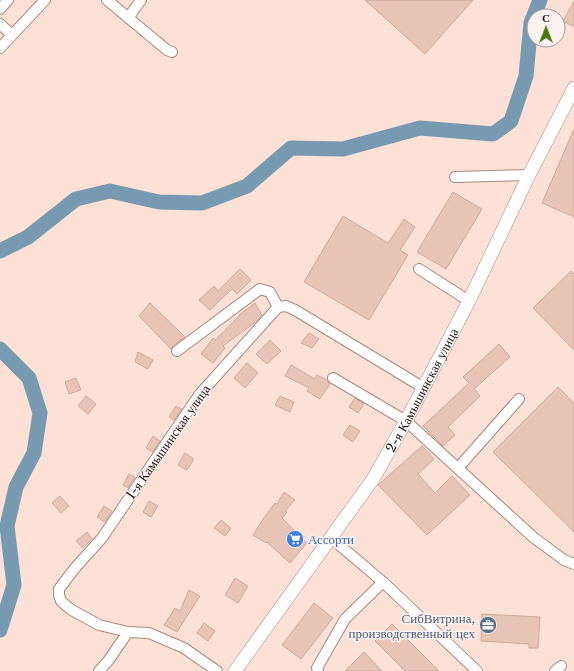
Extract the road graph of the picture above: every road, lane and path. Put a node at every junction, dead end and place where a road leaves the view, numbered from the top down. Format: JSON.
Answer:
{"nodes":[{"id":1,"x":8,"y":0,"type":"edge"},
{"id":2,"x":45,"y":0,"type":"edge"},
{"id":3,"x":107,"y":0,"type":"edge"},
{"id":4,"x":141,"y":0,"type":"edge"},
{"id":5,"x":0,"y":9,"type":"edge"},
{"id":6,"x":128,"y":18,"type":"junction"},
{"id":7,"x":0,"y":24,"type":"edge"},
{"id":8,"x":12,"y":35,"type":"junction"},
{"id":9,"x":0,"y":48,"type":"edge"},
{"id":10,"x":172,"y":52,"type":"dead end"},
{"id":11,"x":574,"y":88,"type":"edge"},
{"id":12,"x":529,"y":175,"type":"junction"},
{"id":13,"x":455,"y":177,"type":"dead end"},
{"id":14,"x":419,"y":269,"type":"dead end"},
{"id":15,"x":469,"y":301,"type":"junction"},
{"id":16,"x":278,"y":307,"type":"junction"},
{"id":17,"x":177,"y":351,"type":"dead end"},
{"id":18,"x":333,"y":378,"type":"dead end"},
{"id":19,"x":424,"y":388,"type":"junction"},
{"id":20,"x":520,"y":399,"type":"dead end"},
{"id":21,"x":406,"y":421,"type":"junction"},
{"id":22,"x":458,"y":468,"type":"junction"},
{"id":23,"x":331,"y":538,"type":"junction"},
{"id":24,"x":574,"y":564,"type":"edge"},
{"id":25,"x":383,"y":582,"type":"junction"},
{"id":26,"x":128,"y":632,"type":"junction"},
{"id":27,"x":99,"y":671,"type":"edge"},
{"id":28,"x":217,"y":671,"type":"edge"},
{"id":29,"x":235,"y":671,"type":"edge"},
{"id":30,"x":318,"y":671,"type":"edge"},
{"id":31,"x":476,"y":671,"type":"edge"}],
"edges":[{"from":1,"to":5,"type":"street"},
{"from":2,"to":8,"type":"street"},
{"from":3,"to":6,"type":"street"},
{"from":4,"to":6,"type":"street"},
{"from":6,"to":10,"type":"street"},
{"from":7,"to":8,"type":"street"},
{"from":8,"to":9,"type":"street"},
{"from":11,"to":12,"type":"main road","name":"2-я Камышинская улица"},
{"from":12,"to":13,"type":"street"},
{"from":12,"to":15,"type":"main road","name":"2-я Камышинская улица"},
{"from":14,"to":15,"type":"street"},
{"from":15,"to":19,"type":"main road","name":"2-я Камышинская улица"},
{"from":16,"to":17,"type":"street"},
{"from":16,"to":19,"type":"street"},
{"from":16,"to":26,"type":"street","name":"1-я Камышинская улица"},
{"from":18,"to":21,"type":"street"},
{"from":19,"to":21,"type":"main road","name":"2-я Камышинская улица"},
{"from":20,"to":22,"type":"street"},
{"from":21,"to":22,"type":"street"},
{"from":21,"to":23,"type":"main road","name":"2-я Камышинская улица"},
{"from":22,"to":24,"type":"street"},
{"from":23,"to":25,"type":"street"},
{"from":23,"to":29,"type":"main road","name":"2-я Камышинская улица"},
{"from":25,"to":30,"type":"street"},
{"from":25,"to":31,"type":"street"},
{"from":26,"to":27,"type":"street"},
{"from":26,"to":28,"type":"street","name":"1-я Камышинская улица"}]}
